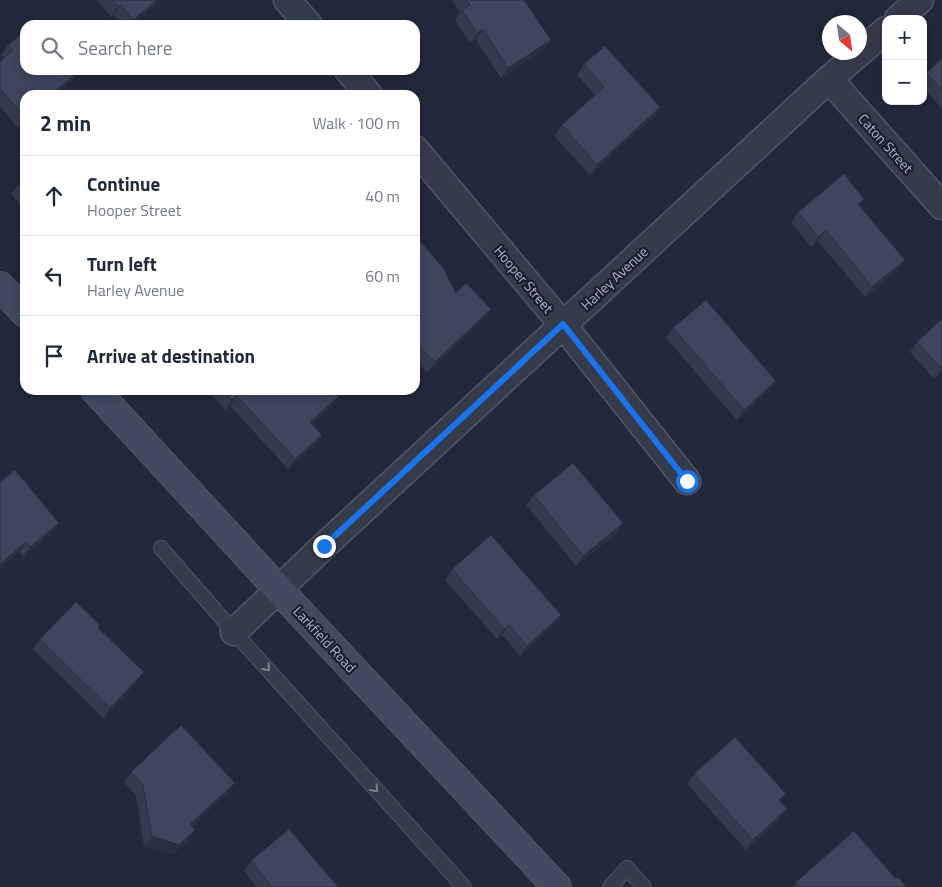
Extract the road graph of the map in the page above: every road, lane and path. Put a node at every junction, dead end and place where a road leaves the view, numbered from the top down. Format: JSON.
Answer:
{"nodes":[{"id":1,"x":287,"y":0,"type":"edge"},
{"id":2,"x":920,"y":0,"type":"edge"},
{"id":3,"x":903,"y":15,"type":"edge"},
{"id":4,"x":305,"y":20,"type":"edge"},
{"id":5,"x":882,"y":33,"type":"edge"},
{"id":6,"x":352,"y":75,"type":"edge"},
{"id":7,"x":829,"y":79,"type":"junction"},
{"id":8,"x":365,"y":90,"type":"edge"},
{"id":9,"x":420,"y":155,"type":"edge"},
{"id":10,"x":942,"y":206,"type":"edge"},
{"id":11,"x":0,"y":286,"type":"edge"},
{"id":12,"x":20,"y":308,"type":"edge"},
{"id":13,"x":563,"y":324,"type":"junction"},
{"id":14,"x":100,"y":395,"type":"edge"},
{"id":15,"x":687,"y":481,"type":"dead end"},
{"id":16,"x":161,"y":548,"type":"dead end"},
{"id":17,"x":279,"y":590,"type":"junction"},
{"id":18,"x":234,"y":632,"type":"junction"},
{"id":19,"x":464,"y":887,"type":"edge"},
{"id":20,"x":557,"y":887,"type":"edge"},
{"id":21,"x":610,"y":887,"type":"edge"},
{"id":22,"x":644,"y":887,"type":"edge"}],
"edges":[{"from":1,"to":4,"type":"street"},
{"from":2,"to":3,"type":"street"},
{"from":5,"to":7,"type":"street","name":"Harley Avenue"},
{"from":6,"to":8,"type":"street"},
{"from":7,"to":10,"type":"street","name":"Caton Street"},
{"from":7,"to":13,"type":"street","name":"Harley Avenue"},
{"from":9,"to":13,"type":"street","name":"Hooper Street"},
{"from":11,"to":12,"type":"main road"},
{"from":13,"to":15,"type":"street","name":"Hooper Street"},
{"from":13,"to":17,"type":"street","name":"Harley Avenue"},
{"from":14,"to":17,"type":"main road","name":"Larkfield Road"},
{"from":16,"to":18,"type":"lane"},
{"from":17,"to":18,"type":"street","name":"Harley Avenue"},
{"from":17,"to":20,"type":"main road","name":"Larkfield Road"},
{"from":18,"to":19,"type":"lane","one_way":true},
{"from":21,"to":22,"type":"lane"}]}
